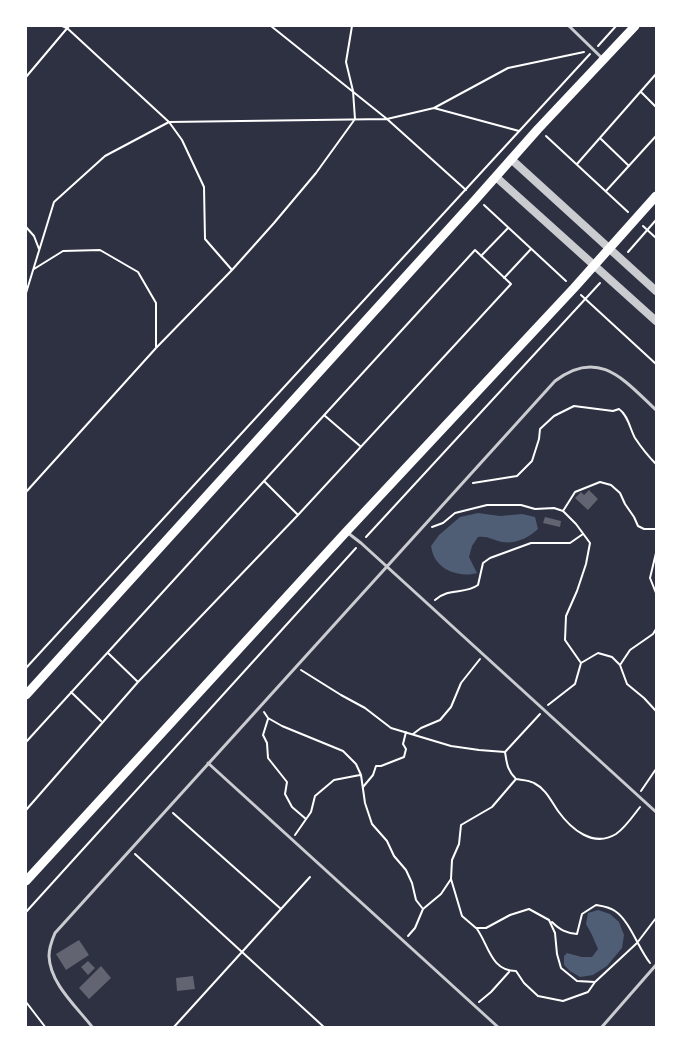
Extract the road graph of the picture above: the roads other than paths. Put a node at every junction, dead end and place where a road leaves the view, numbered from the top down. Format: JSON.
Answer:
{"nodes":[{"id":1,"x":569,"y":26,"type":"edge"},
{"id":2,"x":635,"y":26,"type":"edge"},
{"id":3,"x":603,"y":60,"type":"junction"},
{"id":4,"x":512,"y":159,"type":"junction"},
{"id":5,"x":496,"y":177,"type":"junction"},
{"id":6,"x":657,"y":196,"type":"edge"},
{"id":7,"x":610,"y":248,"type":"junction"},
{"id":8,"x":595,"y":265,"type":"junction"},
{"id":9,"x":657,"y":291,"type":"edge"},
{"id":10,"x":657,"y":321,"type":"edge"},
{"id":11,"x":657,"y":410,"type":"edge"},
{"id":12,"x":346,"y":532,"type":"junction"},
{"id":13,"x":387,"y":566,"type":"junction"},
{"id":14,"x":26,"y":695,"type":"edge"},
{"id":15,"x":208,"y":764,"type":"junction"},
{"id":16,"x":657,"y":812,"type":"edge"},
{"id":17,"x":26,"y":881,"type":"edge"},
{"id":18,"x":655,"y":967,"type":"edge"},
{"id":19,"x":93,"y":1028,"type":"edge"},
{"id":20,"x":499,"y":1028,"type":"edge"},
{"id":21,"x":600,"y":1028,"type":"edge"}],
"edges":[{"from":1,"to":3,"type":"lane"},
{"from":2,"to":3,"type":"main road"},
{"from":3,"to":4,"type":"main road"},
{"from":4,"to":5,"type":"main road"},
{"from":4,"to":7,"type":"street"},
{"from":5,"to":8,"type":"street"},
{"from":5,"to":14,"type":"main road"},
{"from":6,"to":7,"type":"main road"},
{"from":7,"to":8,"type":"main road"},
{"from":7,"to":9,"type":"street"},
{"from":8,"to":10,"type":"street"},
{"from":8,"to":12,"type":"main road"},
{"from":11,"to":13,"type":"lane"},
{"from":12,"to":13,"type":"lane"},
{"from":12,"to":17,"type":"main road"},
{"from":13,"to":15,"type":"lane"},
{"from":13,"to":16,"type":"lane"},
{"from":15,"to":19,"type":"lane"},
{"from":15,"to":20,"type":"lane"},
{"from":18,"to":21,"type":"lane"}]}
